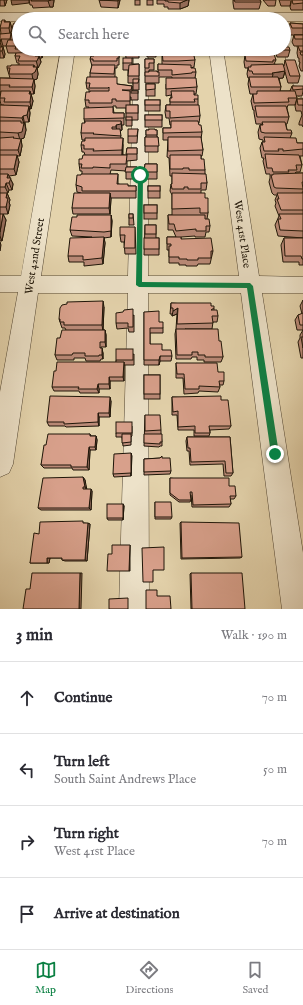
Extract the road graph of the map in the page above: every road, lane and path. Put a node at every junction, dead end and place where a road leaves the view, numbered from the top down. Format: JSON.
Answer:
{"nodes":[{"id":1,"x":4,"y":13,"type":"edge"},
{"id":2,"x":291,"y":18,"type":"edge"},
{"id":3,"x":303,"y":18,"type":"edge"},
{"id":4,"x":0,"y":30,"type":"edge"},
{"id":5,"x":291,"y":52,"type":"edge"},
{"id":6,"x":67,"y":56,"type":"edge"},
{"id":7,"x":141,"y":56,"type":"edge"},
{"id":8,"x":217,"y":56,"type":"edge"},
{"id":9,"x":303,"y":93,"type":"edge"},
{"id":10,"x":0,"y":284,"type":"edge"},
{"id":11,"x":30,"y":284,"type":"junction"},
{"id":12,"x":139,"y":285,"type":"junction"},
{"id":13,"x":250,"y":286,"type":"junction"},
{"id":14,"x":303,"y":286,"type":"edge"},
{"id":15,"x":0,"y":464,"type":"edge"},
{"id":16,"x":134,"y":609,"type":"edge"},
{"id":17,"x":297,"y":609,"type":"edge"}],
"edges":[{"from":1,"to":4,"type":"street"},
{"from":2,"to":3,"type":"street"},
{"from":5,"to":9,"type":"street"},
{"from":6,"to":11,"type":"street","name":"West 42nd Street"},
{"from":7,"to":12,"type":"street"},
{"from":8,"to":13,"type":"street","name":"West 41st Place"},
{"from":10,"to":11,"type":"street"},
{"from":11,"to":12,"type":"street"},
{"from":11,"to":15,"type":"street","name":"West 42nd Street"},
{"from":12,"to":13,"type":"street"},
{"from":12,"to":16,"type":"street"},
{"from":13,"to":14,"type":"street"},
{"from":13,"to":17,"type":"street","name":"West 41st Place"}]}
